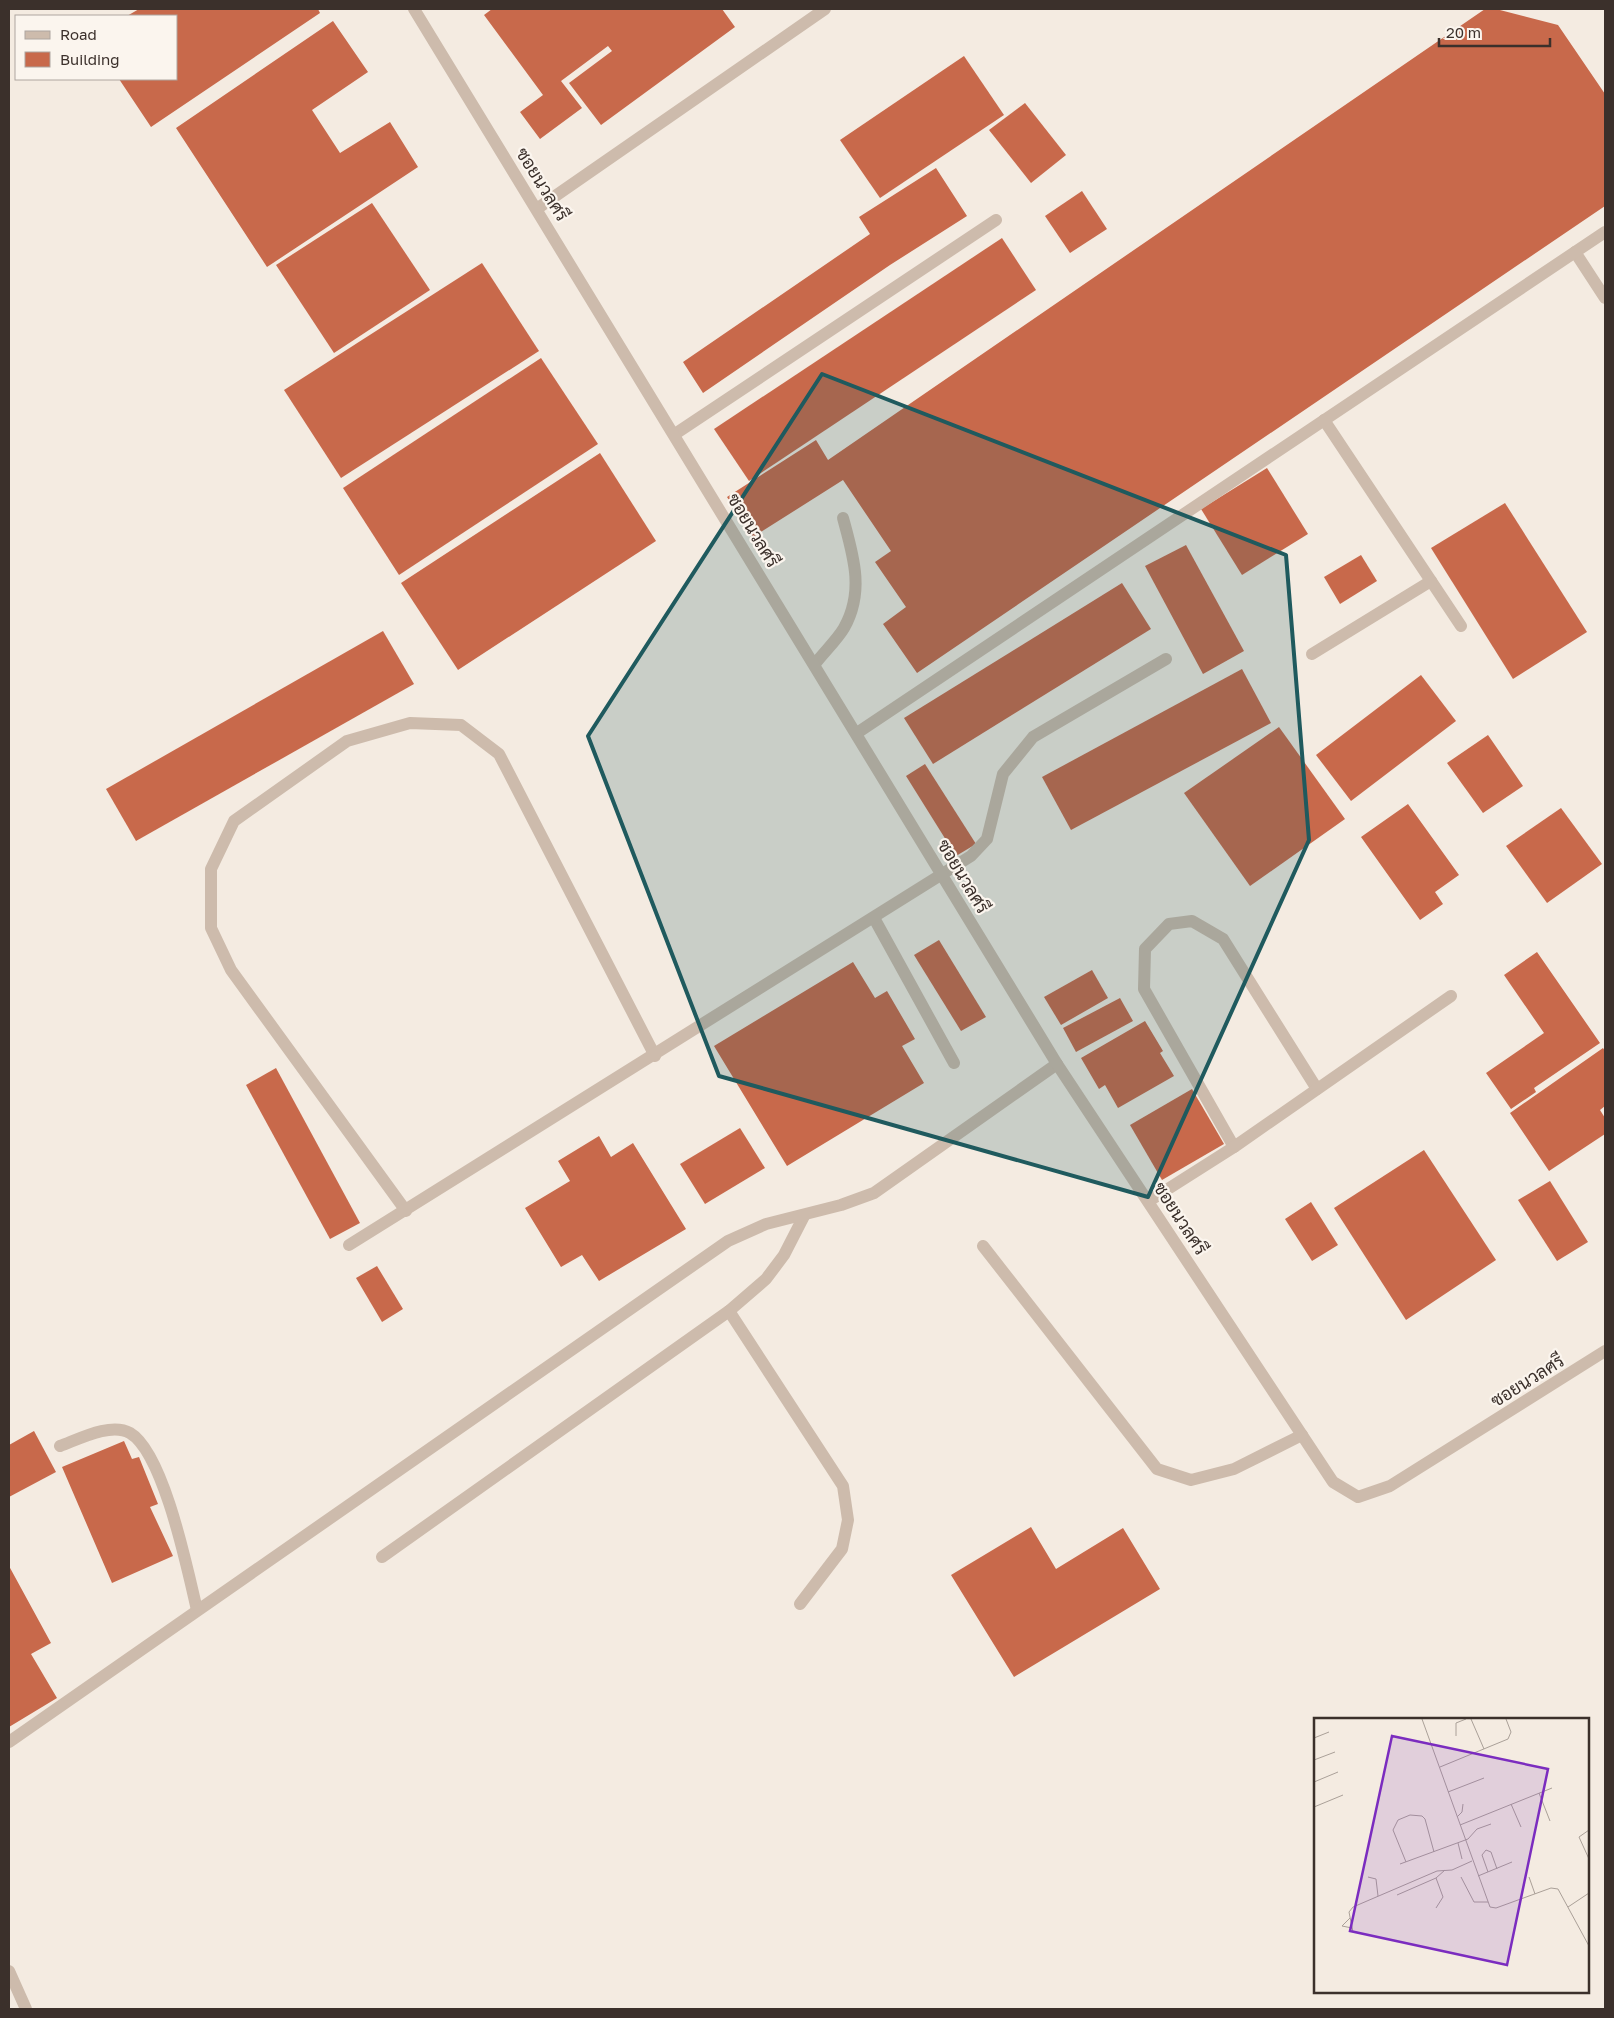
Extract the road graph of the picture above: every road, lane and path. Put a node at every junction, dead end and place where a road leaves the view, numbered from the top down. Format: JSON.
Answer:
{"nodes":[{"id":1,"x":414,"y":9,"type":"edge"},
{"id":2,"x":825,"y":9,"type":"edge"},
{"id":3,"x":538,"y":208,"type":"junction"},
{"id":4,"x":996,"y":220,"type":"dead end"},
{"id":5,"x":1605,"y":232,"type":"edge"},
{"id":6,"x":1575,"y":252,"type":"junction"},
{"id":7,"x":1605,"y":298,"type":"edge"},
{"id":8,"x":1324,"y":420,"type":"junction"},
{"id":9,"x":675,"y":434,"type":"junction"},
{"id":10,"x":843,"y":518,"type":"dead end"},
{"id":11,"x":1431,"y":580,"type":"junction"},
{"id":12,"x":1461,"y":626,"type":"dead end"},
{"id":13,"x":1312,"y":654,"type":"dead end"},
{"id":14,"x":1166,"y":659,"type":"dead end"},
{"id":15,"x":815,"y":664,"type":"junction"},
{"id":16,"x":857,"y":734,"type":"junction"},
{"id":17,"x":943,"y":876,"type":"junction"},
{"id":18,"x":874,"y":918,"type":"junction"},
{"id":19,"x":1451,"y":996,"type":"dead end"},
{"id":20,"x":654,"y":1056,"type":"junction"},
{"id":21,"x":954,"y":1063,"type":"dead end"},
{"id":22,"x":1058,"y":1064,"type":"junction"},
{"id":23,"x":1317,"y":1089,"type":"junction"},
{"id":24,"x":1234,"y":1147,"type":"junction"},
{"id":25,"x":1149,"y":1202,"type":"junction"},
{"id":26,"x":406,"y":1211,"type":"junction"},
{"id":27,"x":804,"y":1216,"type":"junction"},
{"id":28,"x":349,"y":1244,"type":"dead end"},
{"id":29,"x":983,"y":1246,"type":"dead end"},
{"id":30,"x":729,"y":1311,"type":"junction"},
{"id":31,"x":1605,"y":1351,"type":"edge"},
{"id":32,"x":1302,"y":1434,"type":"junction"},
{"id":33,"x":60,"y":1446,"type":"dead end"},
{"id":34,"x":382,"y":1557,"type":"dead end"},
{"id":35,"x":800,"y":1604,"type":"dead end"},
{"id":36,"x":197,"y":1610,"type":"junction"},
{"id":37,"x":9,"y":1742,"type":"edge"},
{"id":38,"x":10,"y":1975,"type":"edge"},
{"id":39,"x":26,"y":2009,"type":"edge"}],
"edges":[{"from":1,"to":3,"type":"street","name":"ซอยนวลศรี"},
{"from":2,"to":3,"type":"street"},
{"from":3,"to":9,"type":"street","name":"ซอยนวลศรี"},
{"from":4,"to":9,"type":"street"},
{"from":5,"to":6,"type":"street"},
{"from":6,"to":7,"type":"street"},
{"from":6,"to":8,"type":"street"},
{"from":8,"to":11,"type":"street"},
{"from":8,"to":16,"type":"street"},
{"from":9,"to":15,"type":"street","name":"ซอยนวลศรี"},
{"from":10,"to":15,"type":"street"},
{"from":11,"to":12,"type":"street"},
{"from":11,"to":13,"type":"street"},
{"from":14,"to":17,"type":"street"},
{"from":15,"to":16,"type":"street","name":"ซอยนวลศรี"},
{"from":16,"to":17,"type":"street","name":"ซอยนวลศรี"},
{"from":17,"to":18,"type":"street"},
{"from":17,"to":22,"type":"street","name":"ซอยนวลศรี"},
{"from":18,"to":20,"type":"street"},
{"from":18,"to":21,"type":"street"},
{"from":19,"to":23,"type":"street"},
{"from":20,"to":26,"type":"street"},
{"from":20,"to":26,"type":"street"},
{"from":22,"to":25,"type":"street","name":"ซอยนวลศรี"},
{"from":22,"to":27,"type":"street"},
{"from":23,"to":24,"type":"street"},
{"from":23,"to":24,"type":"street"},
{"from":24,"to":25,"type":"street"},
{"from":25,"to":32,"type":"street","name":"ซอยนวลศรี"},
{"from":26,"to":28,"type":"street"},
{"from":27,"to":30,"type":"street"},
{"from":27,"to":36,"type":"street"},
{"from":29,"to":32,"type":"street"},
{"from":30,"to":34,"type":"street"},
{"from":30,"to":35,"type":"street"},
{"from":31,"to":32,"type":"street","name":"ซอยนวลศรี"},
{"from":33,"to":36,"type":"street"},
{"from":36,"to":37,"type":"street"},
{"from":38,"to":39,"type":"street"}]}
